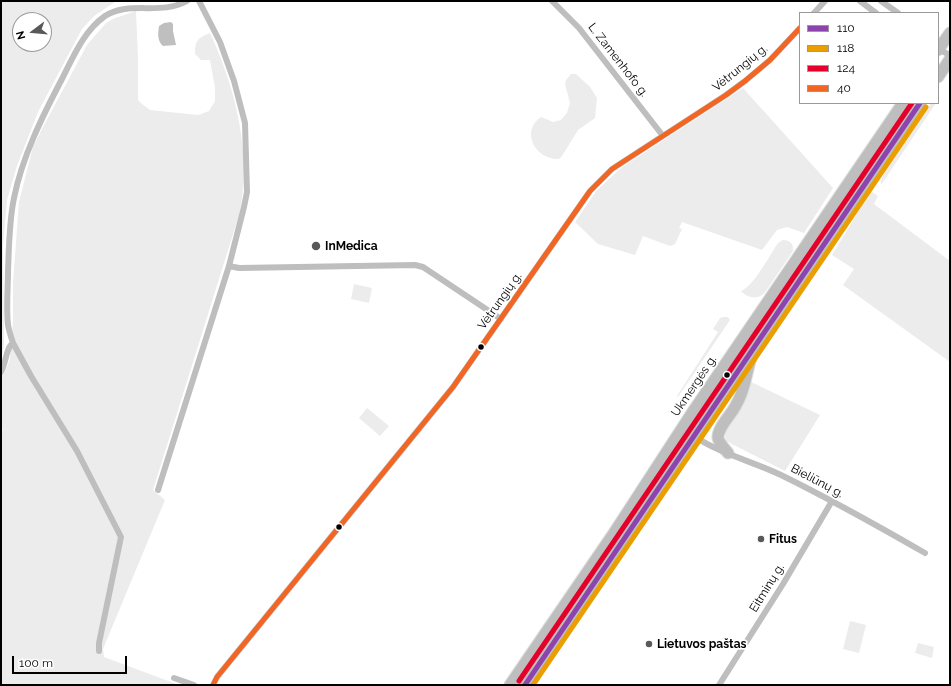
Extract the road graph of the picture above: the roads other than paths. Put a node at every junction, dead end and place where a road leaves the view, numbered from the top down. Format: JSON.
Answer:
{"nodes":[{"id":1,"x":187,"y":1,"type":"edge"},
{"id":2,"x":199,"y":1,"type":"edge"},
{"id":3,"x":552,"y":1,"type":"edge"},
{"id":4,"x":825,"y":1,"type":"edge"},
{"id":5,"x":860,"y":1,"type":"edge"},
{"id":6,"x":881,"y":1,"type":"edge"},
{"id":7,"x":815,"y":12,"type":"edge"},
{"id":8,"x":875,"y":12,"type":"edge"},
{"id":9,"x":897,"y":12,"type":"edge"},
{"id":10,"x":799,"y":29,"type":"edge"},
{"id":11,"x":950,"y":33,"type":"edge"},
{"id":12,"x":939,"y":48,"type":"edge"},
{"id":13,"x":939,"y":50,"type":"edge"},
{"id":14,"x":950,"y":55,"type":"edge"},
{"id":15,"x":950,"y":59,"type":"edge"},
{"id":16,"x":939,"y":76,"type":"edge"},
{"id":17,"x":902,"y":104,"type":"edge"},
{"id":18,"x":919,"y":104,"type":"edge"},
{"id":19,"x":663,"y":136,"type":"junction"},
{"id":20,"x":228,"y":266,"type":"junction"},
{"id":21,"x":501,"y":319,"type":"junction"},
{"id":22,"x":13,"y":343,"type":"junction"},
{"id":23,"x":755,"y":346,"type":"junction"},
{"id":24,"x":1,"y":372,"type":"edge"},
{"id":25,"x":679,"y":432,"type":"junction"},
{"id":26,"x":694,"y":436,"type":"junction"},
{"id":27,"x":728,"y":453,"type":"junction"},
{"id":28,"x":158,"y":490,"type":"dead end"},
{"id":29,"x":832,"y":501,"type":"junction"},
{"id":30,"x":925,"y":553,"type":"dead end"},
{"id":31,"x":100,"y":651,"type":"dead end"},
{"id":32,"x":174,"y":678,"type":"dead end"},
{"id":33,"x":194,"y":685,"type":"edge"},
{"id":34,"x":213,"y":685,"type":"edge"},
{"id":35,"x":510,"y":685,"type":"edge"},
{"id":36,"x":525,"y":685,"type":"edge"},
{"id":37,"x":719,"y":685,"type":"edge"}],
"edges":[{"from":1,"to":22,"type":"street"},
{"from":2,"to":20,"type":"street"},
{"from":3,"to":19,"type":"street","name":"L. Zamenhofo g."},
{"from":4,"to":7,"type":"street"},
{"from":5,"to":8,"type":"street"},
{"from":6,"to":9,"type":"street"},
{"from":10,"to":19,"type":"street","name":"Vėtrungių g."},
{"from":11,"to":12,"type":"highway"},
{"from":13,"to":14,"type":"street"},
{"from":15,"to":16,"type":"highway"},
{"from":17,"to":25,"type":"highway","name":"Ukmergės g."},
{"from":18,"to":23,"type":"highway"},
{"from":19,"to":21,"type":"street","name":"Vėtrungių g."},
{"from":20,"to":21,"type":"street"},
{"from":20,"to":28,"type":"street"},
{"from":21,"to":34,"type":"street","name":"Vėtrungių g."},
{"from":22,"to":24,"type":"street"},
{"from":22,"to":31,"type":"street"},
{"from":23,"to":26,"type":"highway"},
{"from":23,"to":27,"type":"highway"},
{"from":25,"to":26,"type":"highway"},
{"from":25,"to":35,"type":"highway","name":"Ukmergės g."},
{"from":26,"to":27,"type":"street","name":"Bieliūnų g."},
{"from":26,"to":36,"type":"highway"},
{"from":27,"to":29,"type":"street","name":"Bieliūnų g."},
{"from":29,"to":30,"type":"street","name":"Bieliūnų g."},
{"from":29,"to":37,"type":"street","name":"Eitminų g."},
{"from":32,"to":33,"type":"street"}]}
